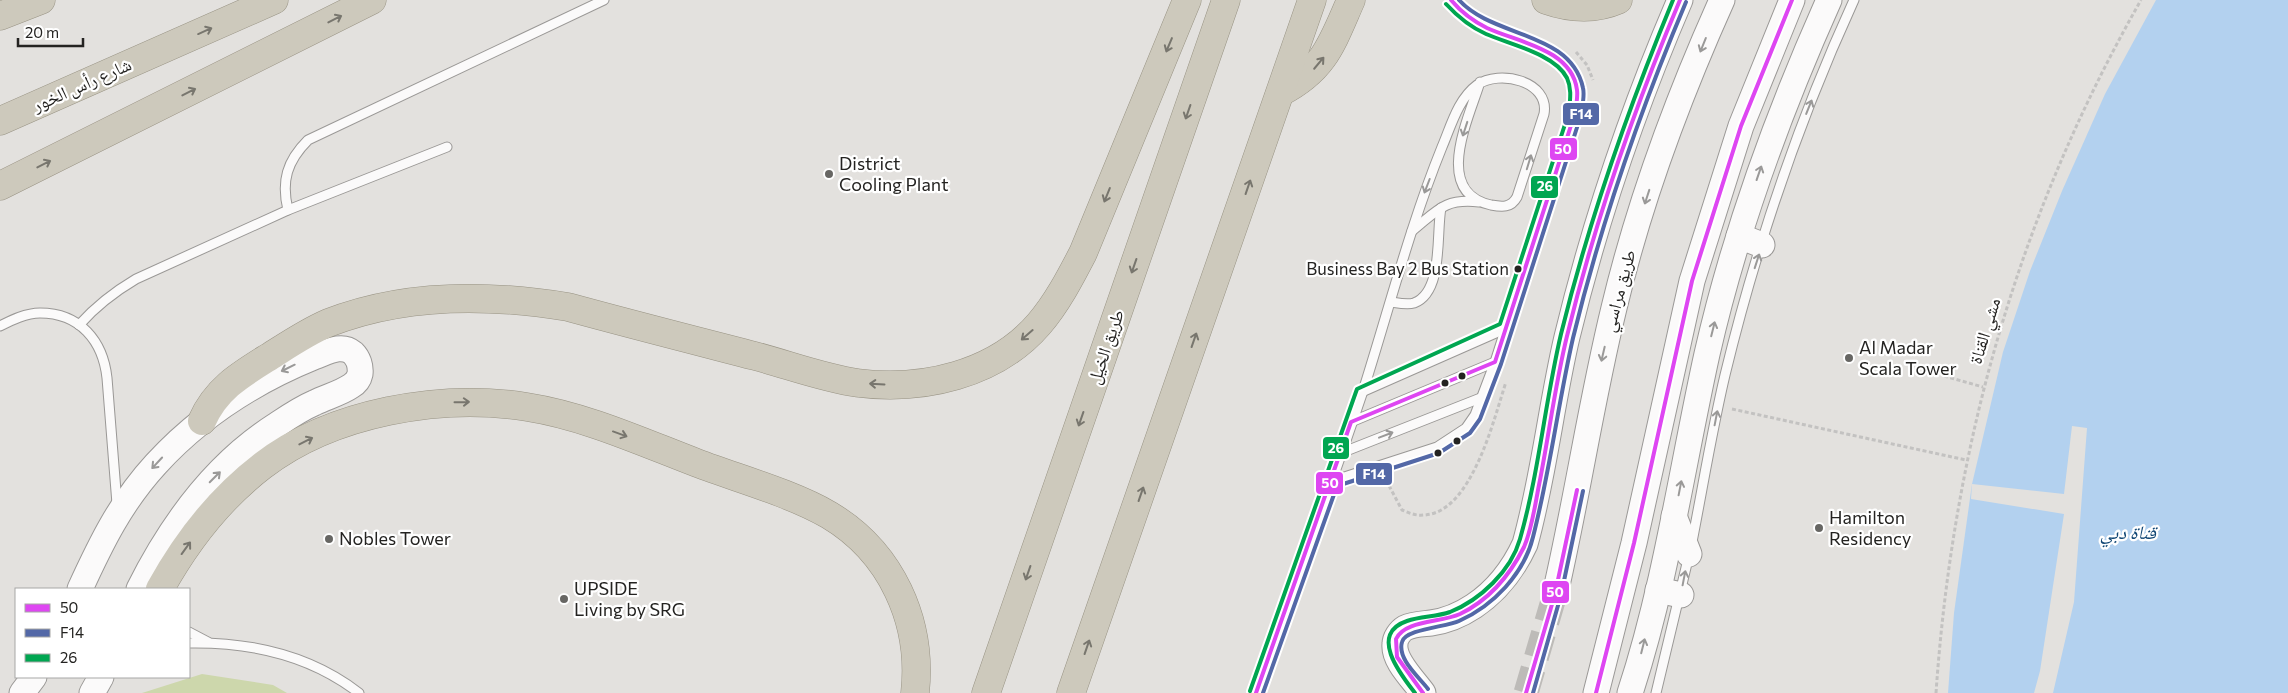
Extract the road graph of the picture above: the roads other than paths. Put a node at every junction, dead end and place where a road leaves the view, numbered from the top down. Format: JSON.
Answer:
{"nodes":[{"id":1,"x":41,"y":0,"type":"edge"},
{"id":2,"x":274,"y":0,"type":"edge"},
{"id":3,"x":372,"y":0,"type":"edge"},
{"id":4,"x":604,"y":0,"type":"edge"},
{"id":5,"x":1188,"y":0,"type":"edge"},
{"id":6,"x":1226,"y":0,"type":"edge"},
{"id":7,"x":1312,"y":0,"type":"edge"},
{"id":8,"x":1351,"y":0,"type":"edge"},
{"id":9,"x":1451,"y":0,"type":"edge"},
{"id":10,"x":1546,"y":0,"type":"edge"},
{"id":11,"x":1618,"y":0,"type":"edge"},
{"id":12,"x":1680,"y":0,"type":"edge"},
{"id":13,"x":1722,"y":0,"type":"edge"},
{"id":14,"x":1792,"y":0,"type":"edge"},
{"id":15,"x":1829,"y":0,"type":"edge"},
{"id":16,"x":1854,"y":0,"type":"edge"},
{"id":17,"x":0,"y":16,"type":"edge"},
{"id":18,"x":1480,"y":82,"type":"junction"},
{"id":19,"x":1281,"y":92,"type":"junction"},
{"id":20,"x":0,"y":121,"type":"edge"},
{"id":21,"x":447,"y":147,"type":"dead end"},
{"id":22,"x":0,"y":186,"type":"edge"},
{"id":23,"x":1480,"y":203,"type":"junction"},
{"id":24,"x":1441,"y":208,"type":"junction"},
{"id":25,"x":288,"y":210,"type":"junction"},
{"id":26,"x":1412,"y":232,"type":"junction"},
{"id":27,"x":1750,"y":241,"type":"junction"},
{"id":28,"x":1391,"y":302,"type":"junction"},
{"id":29,"x":79,"y":325,"type":"junction"},
{"id":30,"x":0,"y":326,"type":"edge"},
{"id":31,"x":1505,"y":329,"type":"junction"},
{"id":32,"x":1495,"y":362,"type":"junction"},
{"id":33,"x":1362,"y":392,"type":"junction"},
{"id":34,"x":1483,"y":397,"type":"junction"},
{"id":35,"x":202,"y":421,"type":"junction"},
{"id":36,"x":1351,"y":422,"type":"junction"},
{"id":37,"x":1340,"y":453,"type":"junction"},
{"id":38,"x":1332,"y":481,"type":"junction"},
{"id":39,"x":118,"y":511,"type":"junction"},
{"id":40,"x":1674,"y":516,"type":"junction"},
{"id":41,"x":1689,"y":554,"type":"junction"},
{"id":42,"x":80,"y":588,"type":"edge"},
{"id":43,"x":140,"y":588,"type":"edge"},
{"id":44,"x":161,"y":588,"type":"edge"},
{"id":45,"x":1669,"y":592,"type":"junction"},
{"id":46,"x":1555,"y":594,"type":"tunnel mouth"},
{"id":47,"x":190,"y":632,"type":"edge"},
{"id":48,"x":190,"y":643,"type":"edge"},
{"id":49,"x":213,"y":644,"type":"junction"},
{"id":50,"x":33,"y":678,"type":"edge"},
{"id":51,"x":100,"y":678,"type":"edge"},
{"id":52,"x":22,"y":693,"type":"edge"},
{"id":53,"x":92,"y":693,"type":"edge"},
{"id":54,"x":359,"y":693,"type":"edge"},
{"id":55,"x":915,"y":693,"type":"edge"},
{"id":56,"x":986,"y":693,"type":"edge"},
{"id":57,"x":1071,"y":693,"type":"edge"},
{"id":58,"x":1256,"y":693,"type":"edge"},
{"id":59,"x":1423,"y":693,"type":"edge"},
{"id":60,"x":1596,"y":693,"type":"edge"},
{"id":61,"x":1630,"y":693,"type":"edge"},
{"id":62,"x":1656,"y":693,"type":"edge"}],
"edges":[{"from":1,"to":17,"type":"highway"},
{"from":20,"to":2,"type":"highway","name":"شارع رأس الخور","one_way":true},
{"from":22,"to":3,"type":"highway","one_way":true},
{"from":4,"to":25,"type":"lane"},
{"from":5,"to":35,"type":"highway","one_way":true},
{"from":6,"to":56,"type":"highway","name":"طريق الخيل","one_way":true},
{"from":7,"to":19,"type":"highway"},
{"from":19,"to":8,"type":"highway","one_way":true},
{"from":9,"to":31,"type":"lane"},
{"from":10,"to":11,"type":"highway"},
{"from":12,"to":59,"type":"street"},
{"from":13,"to":46,"type":"street","name":"طريق مراسي","one_way":true},
{"from":14,"to":60,"type":"street"},
{"from":27,"to":15,"type":"street","one_way":true},
{"from":27,"to":16,"type":"lane","one_way":true},
{"from":18,"to":23,"type":"lane","one_way":true},
{"from":23,"to":18,"type":"lane","one_way":true},
{"from":18,"to":26,"type":"lane","one_way":true},
{"from":57,"to":19,"type":"highway","one_way":true},
{"from":21,"to":25,"type":"lane"},
{"from":23,"to":24,"type":"lane"},
{"from":24,"to":26,"type":"lane"},
{"from":24,"to":28,"type":"lane"},
{"from":25,"to":29,"type":"lane"},
{"from":26,"to":28,"type":"lane"},
{"from":40,"to":27,"type":"street","one_way":true},
{"from":41,"to":27,"type":"lane","one_way":true},
{"from":28,"to":33,"type":"lane"},
{"from":29,"to":30,"type":"lane"},
{"from":29,"to":39,"type":"lane"},
{"from":31,"to":32,"type":"lane"},
{"from":31,"to":33,"type":"lane"},
{"from":32,"to":34,"type":"lane"},
{"from":32,"to":36,"type":"lane"},
{"from":33,"to":36,"type":"lane"},
{"from":37,"to":34,"type":"lane","one_way":true},
{"from":34,"to":38,"type":"lane"},
{"from":35,"to":39,"type":"street","one_way":true},
{"from":43,"to":35,"type":"street","one_way":true},
{"from":36,"to":37,"type":"lane"},
{"from":37,"to":38,"type":"lane"},
{"from":38,"to":58,"type":"lane"},
{"from":39,"to":42,"type":"street"},
{"from":40,"to":41,"type":"street"},
{"from":40,"to":45,"type":"street"},
{"from":45,"to":41,"type":"lane","one_way":true},
{"from":44,"to":55,"type":"highway","one_way":true},
{"from":61,"to":45,"type":"street","one_way":true},
{"from":45,"to":62,"type":"lane"},
{"from":47,"to":49,"type":"lane"},
{"from":48,"to":49,"type":"lane"},
{"from":49,"to":54,"type":"lane"},
{"from":50,"to":52,"type":"street"},
{"from":51,"to":53,"type":"street"}]}
